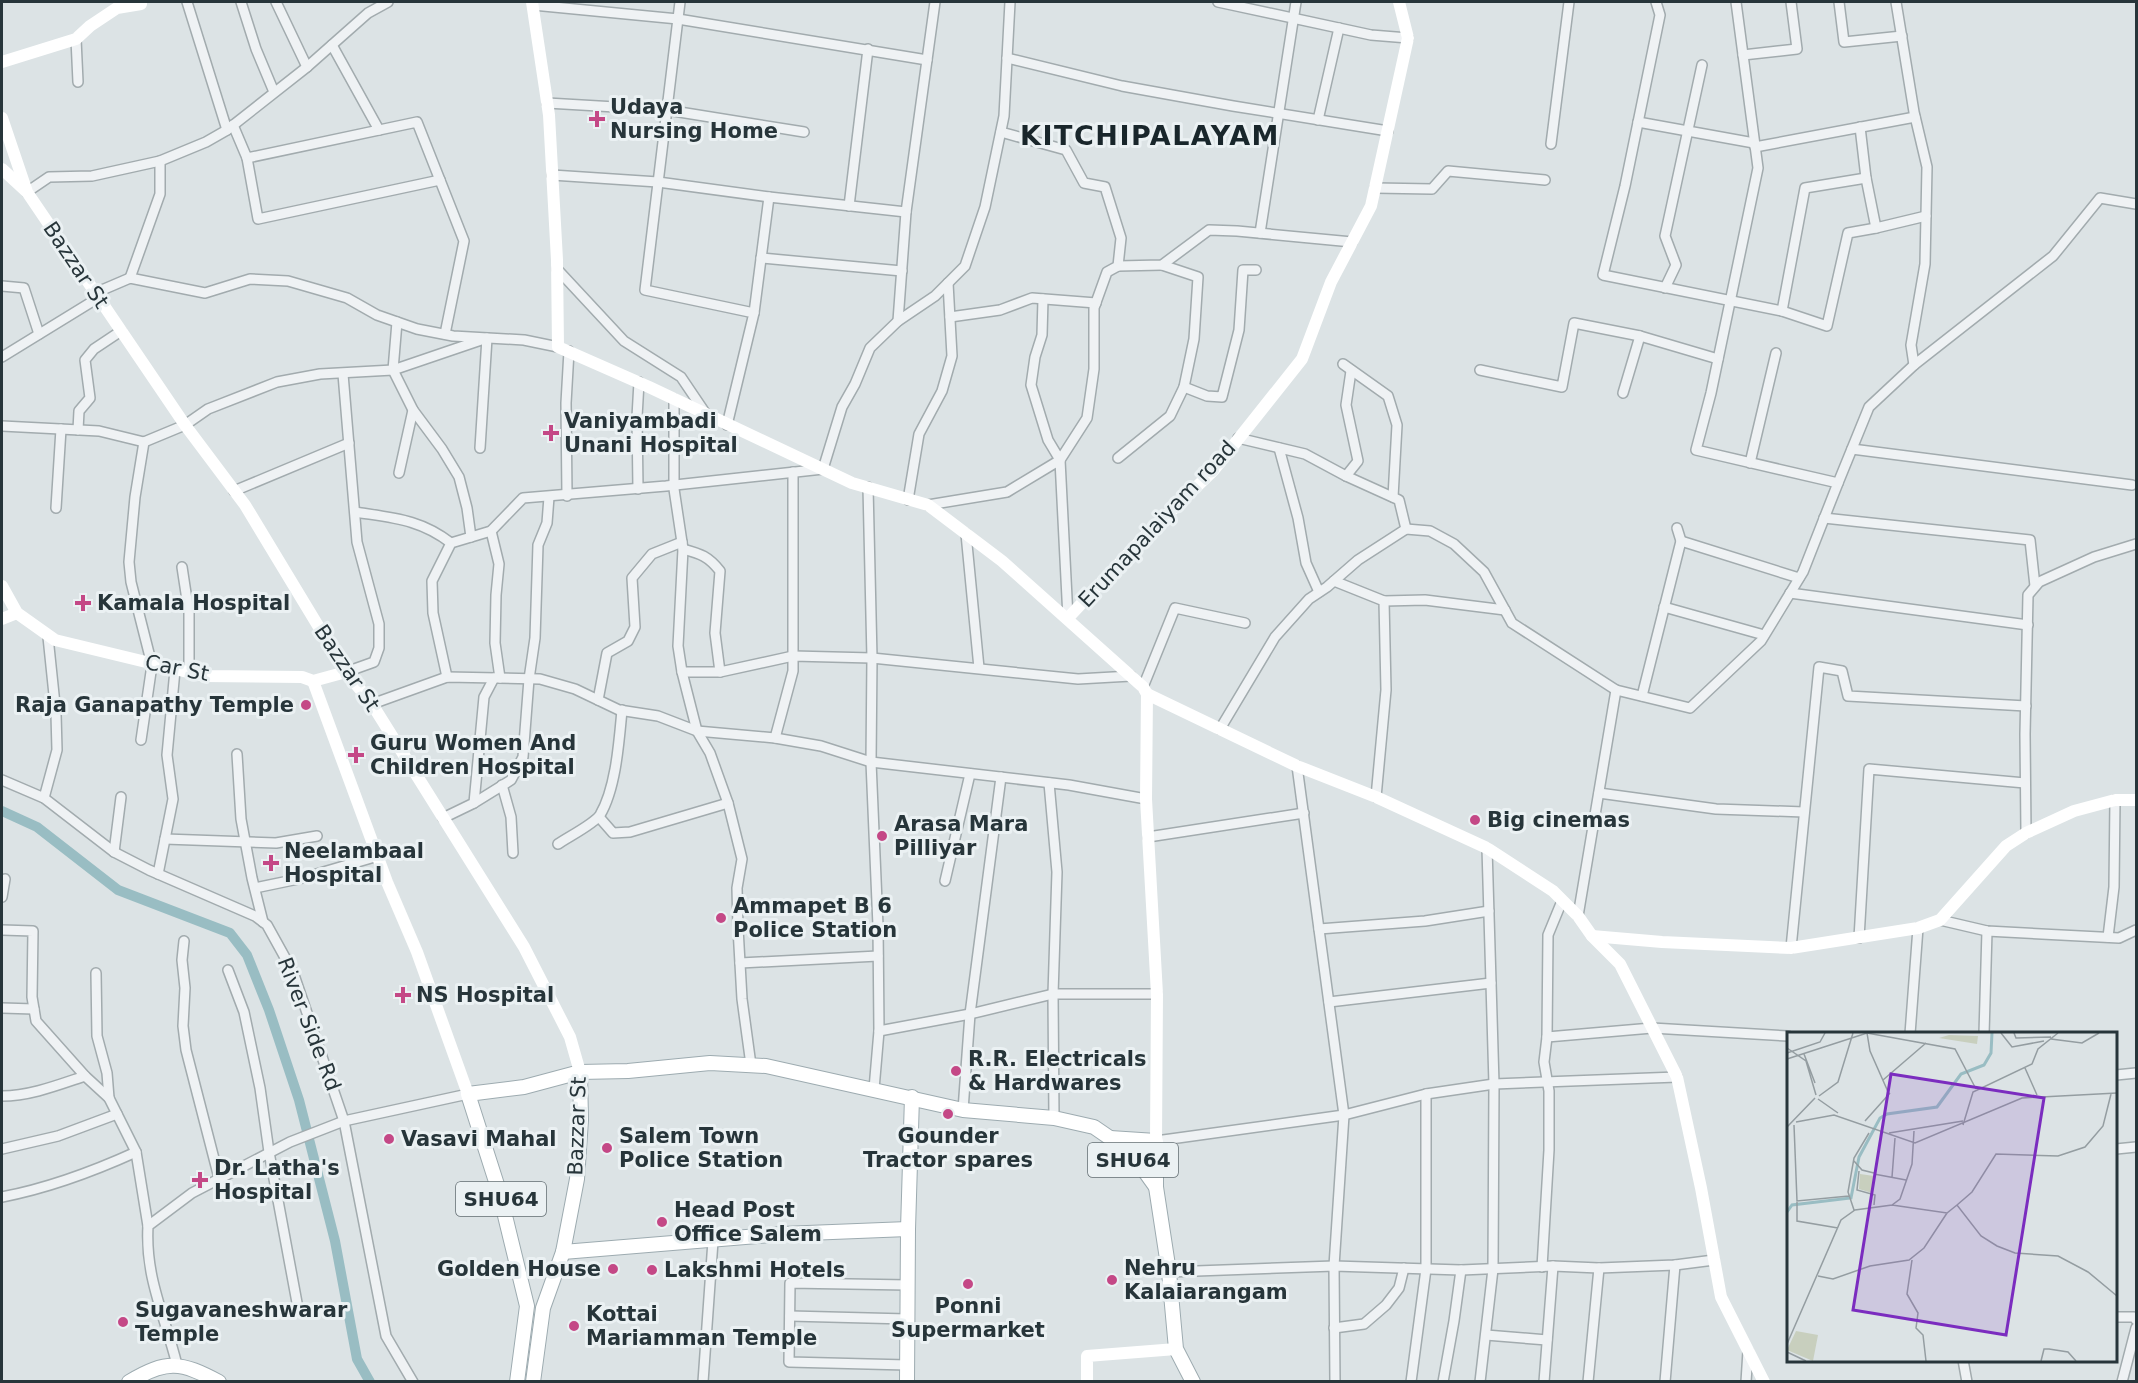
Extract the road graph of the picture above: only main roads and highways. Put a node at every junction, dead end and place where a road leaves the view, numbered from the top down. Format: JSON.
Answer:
{"nodes":[{"id":1,"x":144,"y":2,"type":"edge"},
{"id":2,"x":1399,"y":2,"type":"edge"},
{"id":3,"x":533,"y":3,"type":"edge"},
{"id":4,"x":2,"y":62,"type":"edge"},
{"id":5,"x":2,"y":118,"type":"edge"},
{"id":6,"x":2,"y":169,"type":"edge"},
{"id":7,"x":27,"y":192,"type":"junction"},
{"id":8,"x":2,"y":586,"type":"edge"},
{"id":9,"x":10,"y":607,"type":"edge"},
{"id":10,"x":1068,"y":618,"type":"junction"},
{"id":11,"x":2,"y":619,"type":"edge"},
{"id":12,"x":346,"y":672,"type":"junction"},
{"id":13,"x":313,"y":681,"type":"junction"},
{"id":14,"x":1145,"y":691,"type":"junction"},
{"id":15,"x":2136,"y":800,"type":"edge"},
{"id":16,"x":1592,"y":936,"type":"junction"},
{"id":17,"x":580,"y":1072,"type":"junction"},
{"id":18,"x":468,"y":1094,"type":"junction"},
{"id":19,"x":912,"y":1097,"type":"junction"},
{"id":20,"x":1110,"y":1138,"type":"junction"},
{"id":21,"x":1156,"y":1142,"type":"junction"},
{"id":22,"x":1156,"y":1187,"type":"junction"},
{"id":23,"x":908,"y":1229,"type":"junction"},
{"id":24,"x":563,"y":1252,"type":"junction"},
{"id":25,"x":527,"y":1306,"type":"junction"},
{"id":26,"x":543,"y":1308,"type":"junction"},
{"id":27,"x":1176,"y":1349,"type":"junction"},
{"id":28,"x":180,"y":1365,"type":"junction"},
{"id":29,"x":129,"y":1382,"type":"edge"},
{"id":30,"x":148,"y":1382,"type":"edge"},
{"id":31,"x":219,"y":1382,"type":"edge"},
{"id":32,"x":518,"y":1382,"type":"edge"},
{"id":33,"x":533,"y":1382,"type":"edge"},
{"id":34,"x":907,"y":1382,"type":"edge"},
{"id":35,"x":1087,"y":1382,"type":"edge"},
{"id":36,"x":1193,"y":1382,"type":"edge"},
{"id":37,"x":1764,"y":1382,"type":"edge"}],
"edges":[{"from":1,"to":4,"type":"main road"},
{"from":2,"to":10,"type":"main road","name":"Erumapalaiyam road"},
{"from":3,"to":10,"type":"main road"},
{"from":5,"to":7,"type":"main road","name":"Bazzar St"},
{"from":6,"to":7,"type":"main road"},
{"from":7,"to":12,"type":"main road","name":"Bazzar St"},
{"from":8,"to":9,"type":"main road"},
{"from":9,"to":11,"type":"main road"},
{"from":9,"to":13,"type":"main road","name":"Car St"},
{"from":10,"to":14,"type":"main road"},
{"from":12,"to":13,"type":"main road","name":"Car St"},
{"from":12,"to":17,"type":"main road","name":"Bazzar St"},
{"from":13,"to":18,"type":"main road"},
{"from":14,"to":16,"type":"main road"},
{"from":14,"to":21,"type":"main road"},
{"from":15,"to":16,"type":"main road"},
{"from":16,"to":37,"type":"main road"},
{"from":17,"to":18,"type":"main road","number":"SHU64"},
{"from":17,"to":19,"type":"main road","number":"SHU64"},
{"from":17,"to":24,"type":"main road","name":"Bazzar St"},
{"from":18,"to":25,"type":"main road","number":"SHU64"},
{"from":19,"to":20,"type":"main road","number":"SHU64"},
{"from":19,"to":23,"type":"main road"},
{"from":20,"to":21,"type":"main road"},
{"from":20,"to":22,"type":"main road","number":"SHU64"},
{"from":21,"to":22,"type":"main road"},
{"from":22,"to":27,"type":"main road","number":"SHU64"},
{"from":23,"to":24,"type":"main road"},
{"from":23,"to":34,"type":"main road"},
{"from":24,"to":26,"type":"main road","name":"Bazzar St"},
{"from":25,"to":26,"type":"main road"},
{"from":25,"to":32,"type":"main road"},
{"from":26,"to":33,"type":"main road","name":"Bazzar St"},
{"from":27,"to":35,"type":"main road"},
{"from":27,"to":36,"type":"main road","number":"SHU64"},
{"from":28,"to":29,"type":"main road"},
{"from":28,"to":30,"type":"main road"},
{"from":28,"to":31,"type":"main road"}]}
